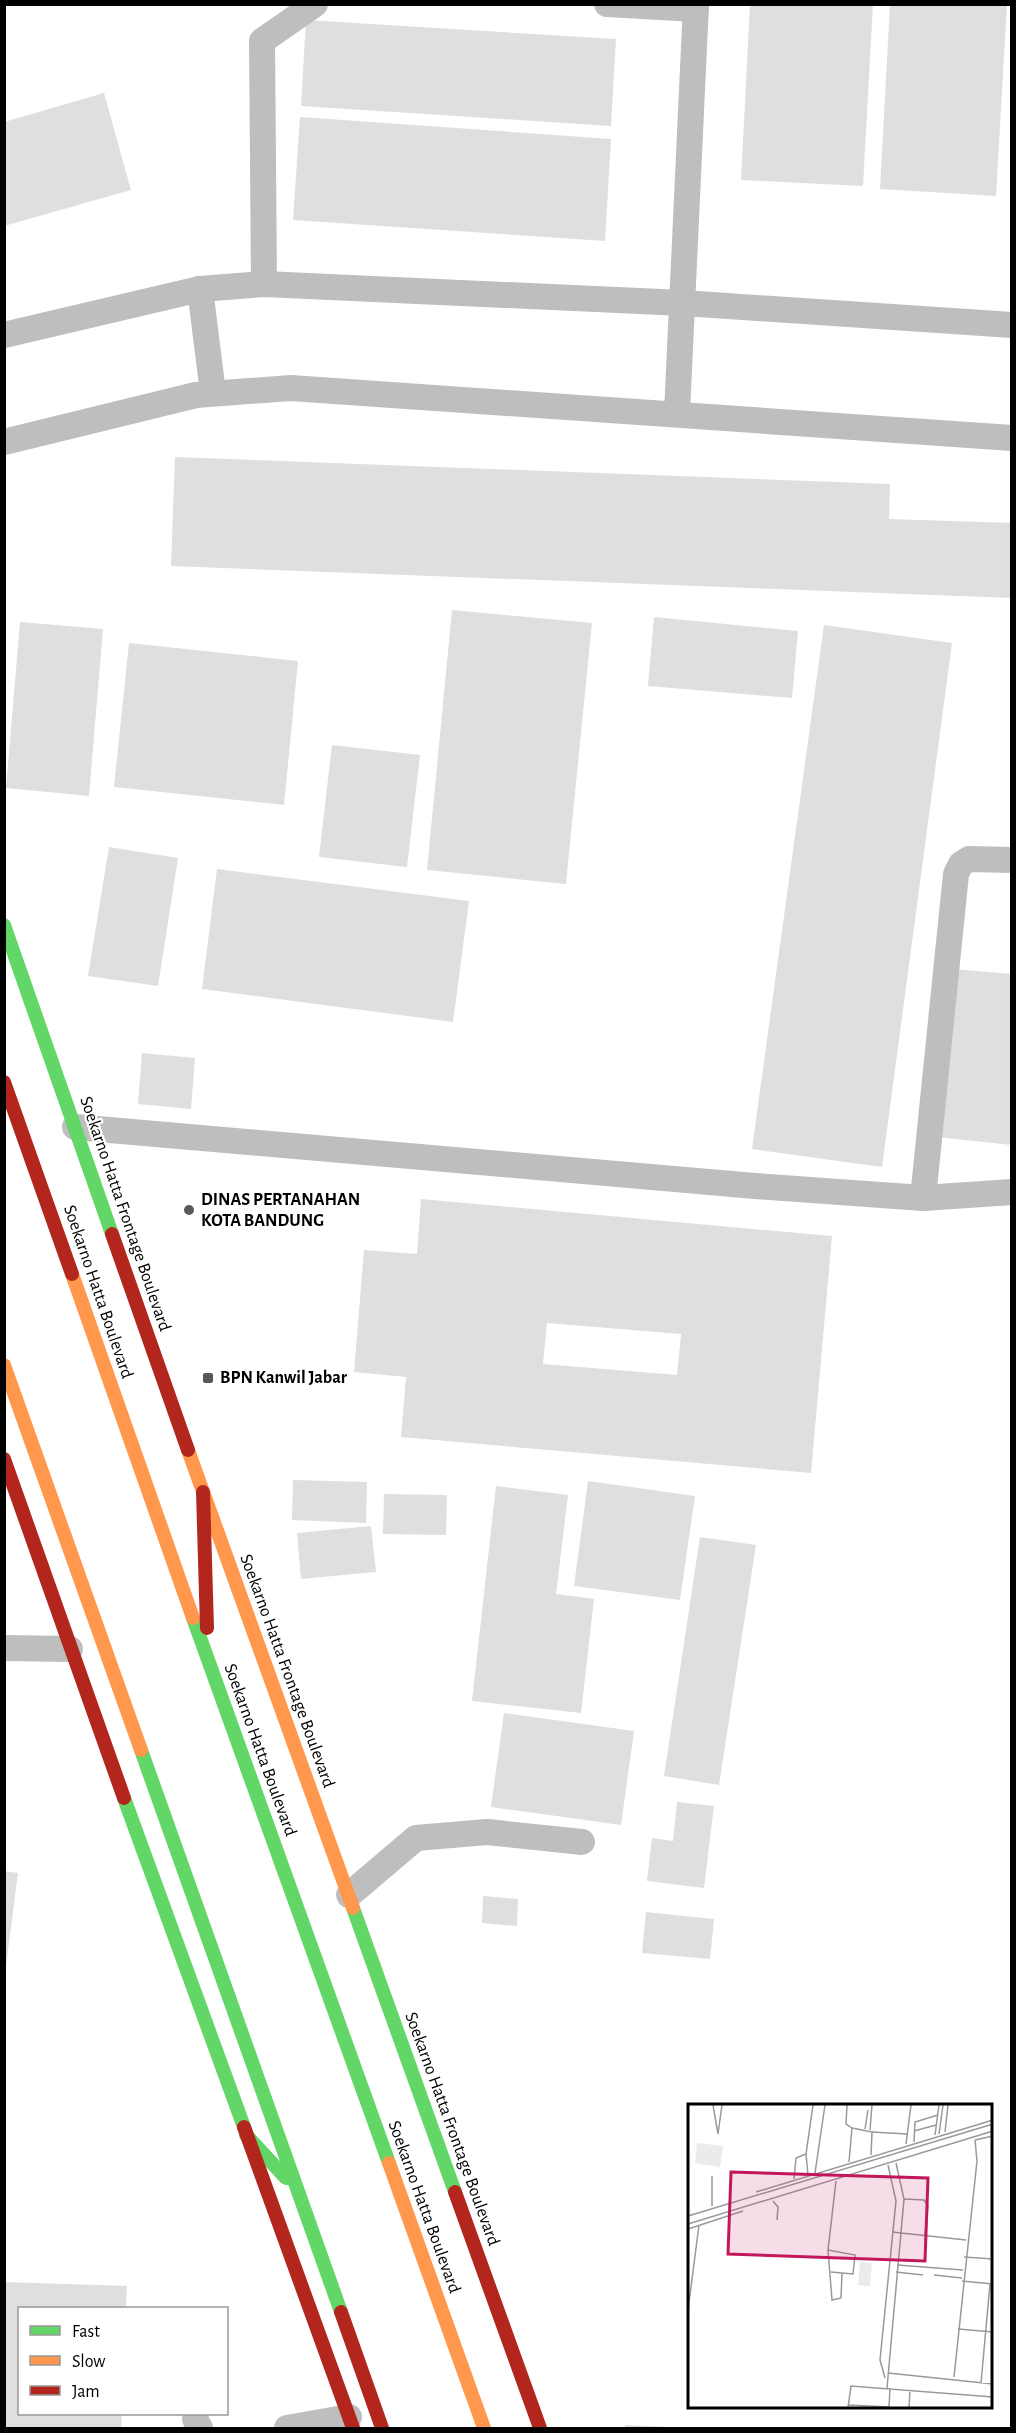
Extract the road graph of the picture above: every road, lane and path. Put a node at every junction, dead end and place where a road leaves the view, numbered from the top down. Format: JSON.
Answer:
{"nodes":[{"id":1,"x":315,"y":4,"type":"edge"},
{"id":2,"x":607,"y":4,"type":"edge"},
{"id":3,"x":696,"y":7,"type":"edge"},
{"id":4,"x":264,"y":284,"type":"junction"},
{"id":5,"x":200,"y":289,"type":"junction"},
{"id":6,"x":683,"y":303,"type":"junction"},
{"id":7,"x":1011,"y":325,"type":"edge"},
{"id":8,"x":4,"y":335,"type":"edge"},
{"id":9,"x":213,"y":393,"type":"junction"},
{"id":10,"x":677,"y":413,"type":"junction"},
{"id":11,"x":1011,"y":438,"type":"edge"},
{"id":12,"x":4,"y":442,"type":"edge"},
{"id":13,"x":1011,"y":860,"type":"edge"},
{"id":14,"x":4,"y":925,"type":"edge"},
{"id":15,"x":4,"y":1082,"type":"edge"},
{"id":16,"x":75,"y":1127,"type":"junction"},
{"id":17,"x":1011,"y":1192,"type":"edge"},
{"id":18,"x":923,"y":1198,"type":"junction"},
{"id":19,"x":4,"y":1365,"type":"edge"},
{"id":20,"x":7,"y":1470,"type":"edge"},
{"id":21,"x":203,"y":1492,"type":"junction"},
{"id":22,"x":4,"y":1648,"type":"edge"},
{"id":23,"x":70,"y":1649,"type":"junction"},
{"id":24,"x":208,"y":1660,"type":"junction"},
{"id":25,"x":582,"y":1842,"type":"dead end"},
{"id":26,"x":350,"y":1895,"type":"junction"},
{"id":27,"x":246,"y":2135,"type":"junction"},
{"id":28,"x":296,"y":2188,"type":"junction"},
{"id":29,"x":351,"y":2423,"type":"edge"},
{"id":30,"x":287,"y":2428,"type":"edge"},
{"id":31,"x":382,"y":2428,"type":"edge"},
{"id":32,"x":484,"y":2428,"type":"edge"},
{"id":33,"x":540,"y":2428,"type":"edge"}],
"edges":[{"from":1,"to":4,"type":"lane"},
{"from":2,"to":3,"type":"lane"},
{"from":3,"to":6,"type":"lane"},
{"from":4,"to":5,"type":"lane"},
{"from":4,"to":6,"type":"lane"},
{"from":5,"to":8,"type":"lane"},
{"from":5,"to":9,"type":"lane"},
{"from":6,"to":7,"type":"lane"},
{"from":6,"to":10,"type":"lane"},
{"from":9,"to":10,"type":"lane"},
{"from":9,"to":12,"type":"lane"},
{"from":10,"to":11,"type":"lane"},
{"from":13,"to":18,"type":"lane"},
{"from":14,"to":16,"type":"main road","name":"Soekarno Hatta Frontage Boulevard"},
{"from":15,"to":24,"type":"main road","name":"Soekarno Hatta Boulevard"},
{"from":16,"to":18,"type":"lane"},
{"from":16,"to":21,"type":"main road","name":"Soekarno Hatta Frontage Boulevard"},
{"from":17,"to":18,"type":"lane"},
{"from":19,"to":28,"type":"main road"},
{"from":20,"to":23,"type":"main road"},
{"from":21,"to":24,"type":"main road"},
{"from":21,"to":26,"type":"main road","name":"Soekarno Hatta Frontage Boulevard"},
{"from":22,"to":23,"type":"lane"},
{"from":23,"to":27,"type":"main road"},
{"from":24,"to":32,"type":"main road","name":"Soekarno Hatta Boulevard"},
{"from":25,"to":26,"type":"lane"},
{"from":26,"to":33,"type":"main road","name":"Soekarno Hatta Frontage Boulevard"},
{"from":27,"to":28,"type":"main road"},
{"from":27,"to":29,"type":"main road"},
{"from":28,"to":31,"type":"main road"},
{"from":29,"to":30,"type":"lane"}]}
